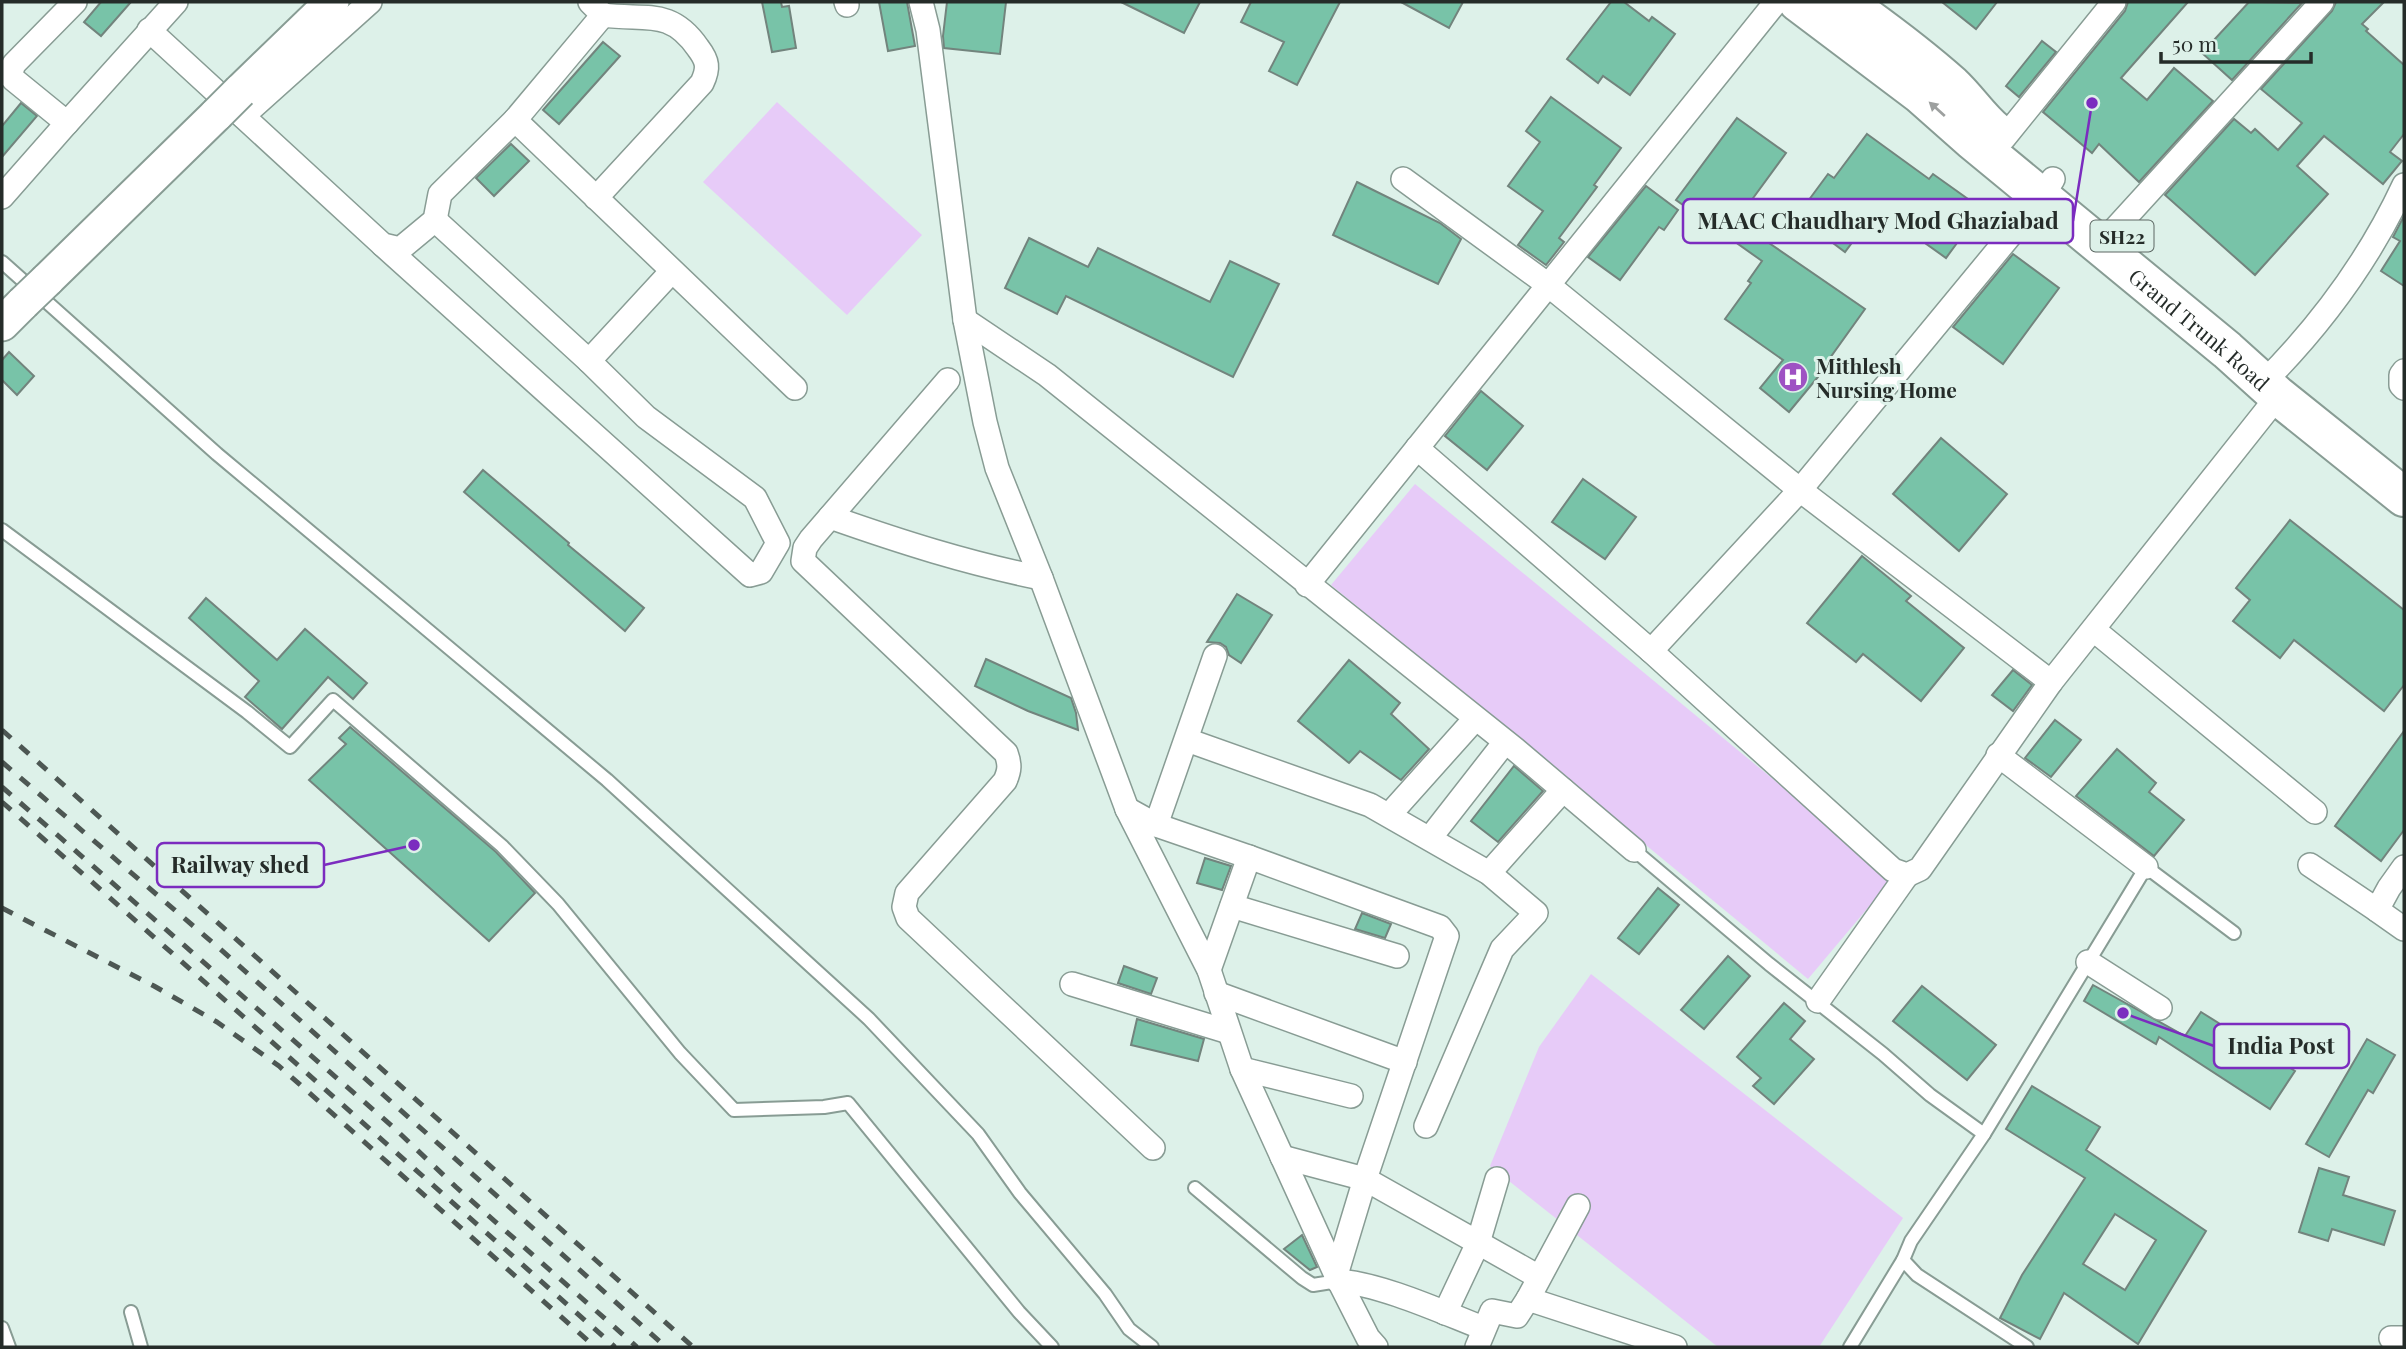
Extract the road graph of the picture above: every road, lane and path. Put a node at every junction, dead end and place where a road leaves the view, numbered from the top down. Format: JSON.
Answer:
{"nodes":[{"id":1,"x":75,"y":2,"type":"edge"},
{"id":2,"x":176,"y":2,"type":"edge"},
{"id":3,"x":332,"y":2,"type":"edge"},
{"id":4,"x":370,"y":2,"type":"edge"},
{"id":5,"x":921,"y":2,"type":"edge"},
{"id":6,"x":1776,"y":2,"type":"edge"},
{"id":7,"x":1798,"y":2,"type":"edge"},
{"id":8,"x":1845,"y":2,"type":"edge"},
{"id":9,"x":2114,"y":2,"type":"edge"},
{"id":10,"x":2322,"y":2,"type":"edge"},
{"id":11,"x":597,"y":8,"type":"edge"},
{"id":12,"x":149,"y":30,"type":"junction"},
{"id":13,"x":243,"y":116,"type":"junction"},
{"id":14,"x":515,"y":120,"type":"junction"},
{"id":15,"x":67,"y":123,"type":"junction"},
{"id":16,"x":2004,"y":138,"type":"junction"},
{"id":17,"x":1403,"y":180,"type":"dead end"},
{"id":18,"x":2404,"y":186,"type":"edge"},
{"id":19,"x":2047,"y":188,"type":"junction"},
{"id":20,"x":2,"y":197,"type":"edge"},
{"id":21,"x":596,"y":198,"type":"junction"},
{"id":22,"x":435,"y":220,"type":"junction"},
{"id":23,"x":2114,"y":230,"type":"junction"},
{"id":24,"x":383,"y":245,"type":"junction"},
{"id":25,"x":2,"y":262,"type":"edge"},
{"id":26,"x":672,"y":271,"type":"junction"},
{"id":27,"x":1547,"y":284,"type":"junction"},
{"id":28,"x":965,"y":320,"type":"junction"},
{"id":29,"x":2,"y":324,"type":"edge"},
{"id":30,"x":589,"y":361,"type":"junction"},
{"id":31,"x":2404,"y":371,"type":"edge"},
{"id":32,"x":948,"y":380,"type":"dead end"},
{"id":33,"x":2274,"y":381,"type":"junction"},
{"id":34,"x":794,"y":388,"type":"dead end"},
{"id":35,"x":2404,"y":388,"type":"edge"},
{"id":36,"x":1417,"y":448,"type":"junction"},
{"id":37,"x":2404,"y":466,"type":"edge"},
{"id":38,"x":1800,"y":490,"type":"junction"},
{"id":39,"x":2404,"y":497,"type":"edge"},
{"id":40,"x":830,"y":517,"type":"junction"},
{"id":41,"x":2,"y":530,"type":"edge"},
{"id":42,"x":1041,"y":578,"type":"junction"},
{"id":43,"x":1307,"y":585,"type":"junction"},
{"id":44,"x":2094,"y":630,"type":"junction"},
{"id":45,"x":1651,"y":651,"type":"junction"},
{"id":46,"x":1215,"y":656,"type":"dead end"},
{"id":47,"x":2051,"y":682,"type":"junction"},
{"id":48,"x":1475,"y":719,"type":"junction"},
{"id":49,"x":1187,"y":740,"type":"junction"},
{"id":50,"x":1505,"y":742,"type":"junction"},
{"id":51,"x":1998,"y":755,"type":"junction"},
{"id":52,"x":1563,"y":790,"type":"junction"},
{"id":53,"x":1127,"y":809,"type":"junction"},
{"id":54,"x":2315,"y":812,"type":"dead end"},
{"id":55,"x":1390,"y":814,"type":"junction"},
{"id":56,"x":1156,"y":825,"type":"junction"},
{"id":57,"x":1430,"y":838,"type":"junction"},
{"id":58,"x":1634,"y":850,"type":"joint"},
{"id":59,"x":1249,"y":857,"type":"junction"},
{"id":60,"x":2311,"y":865,"type":"dead end"},
{"id":61,"x":2404,"y":866,"type":"edge"},
{"id":62,"x":2146,"y":867,"type":"junction"},
{"id":63,"x":1489,"y":873,"type":"junction"},
{"id":64,"x":1907,"y":875,"type":"junction"},
{"id":65,"x":1232,"y":906,"type":"junction"},
{"id":66,"x":2377,"y":910,"type":"junction"},
{"id":67,"x":2404,"y":929,"type":"edge"},
{"id":68,"x":2235,"y":933,"type":"dead end"},
{"id":69,"x":1397,"y":956,"type":"dead end"},
{"id":70,"x":2088,"y":962,"type":"junction"},
{"id":71,"x":1209,"y":970,"type":"junction"},
{"id":72,"x":1072,"y":984,"type":"dead end"},
{"id":73,"x":1216,"y":993,"type":"junction"},
{"id":74,"x":1818,"y":1001,"type":"junction"},
{"id":75,"x":2160,"y":1007,"type":"dead end"},
{"id":76,"x":1229,"y":1032,"type":"junction"},
{"id":77,"x":1405,"y":1062,"type":"junction"},
{"id":78,"x":1242,"y":1069,"type":"junction"},
{"id":79,"x":1351,"y":1096,"type":"dead end"},
{"id":80,"x":1426,"y":1126,"type":"dead end"},
{"id":81,"x":1984,"y":1134,"type":"junction"},
{"id":82,"x":1153,"y":1148,"type":"dead end"},
{"id":83,"x":1282,"y":1157,"type":"junction"},
{"id":84,"x":1365,"y":1179,"type":"junction"},
{"id":85,"x":1497,"y":1179,"type":"dead end"},
{"id":86,"x":1195,"y":1188,"type":"dead end"},
{"id":87,"x":1578,"y":1206,"type":"dead end"},
{"id":88,"x":1478,"y":1243,"type":"junction"},
{"id":89,"x":1903,"y":1260,"type":"junction"},
{"id":90,"x":1539,"y":1277,"type":"junction"},
{"id":91,"x":1337,"y":1278,"type":"junction"},
{"id":92,"x":1528,"y":1299,"type":"junction"},
{"id":93,"x":131,"y":1312,"type":"dead end"},
{"id":94,"x":1445,"y":1313,"type":"junction"},
{"id":95,"x":2,"y":1328,"type":"edge"},
{"id":96,"x":1480,"y":1338,"type":"edge"},
{"id":97,"x":9,"y":1347,"type":"edge"},
{"id":98,"x":142,"y":1347,"type":"edge"},
{"id":99,"x":1052,"y":1347,"type":"edge"},
{"id":100,"x":1152,"y":1347,"type":"edge"},
{"id":101,"x":1376,"y":1347,"type":"edge"},
{"id":102,"x":1675,"y":1347,"type":"edge"},
{"id":103,"x":1850,"y":1347,"type":"edge"},
{"id":104,"x":2027,"y":1347,"type":"edge"}],
"edges":[{"from":1,"to":15,"type":"street"},
{"from":2,"to":12,"type":"street"},
{"from":3,"to":29,"type":"street","bridge":true},
{"from":4,"to":13,"type":"street"},
{"from":5,"to":28,"type":"street"},
{"from":6,"to":27,"type":"street"},
{"from":19,"to":7,"type":"highway","name":"Grand Trunk Road","number":"SH22","one_way":true},
{"from":8,"to":16,"type":"highway","name":"Grand Trunk Road","number":"SH22"},
{"from":9,"to":16,"type":"street"},
{"from":10,"to":23,"type":"street"},
{"from":11,"to":14,"type":"street"},
{"from":11,"to":21,"type":"street"},
{"from":12,"to":13,"type":"street"},
{"from":12,"to":15,"type":"street"},
{"from":13,"to":24,"type":"street"},
{"from":14,"to":21,"type":"street"},
{"from":14,"to":22,"type":"street"},
{"from":15,"to":20,"type":"street"},
{"from":16,"to":19,"type":"highway","name":"Grand Trunk Road","number":"SH22"},
{"from":17,"to":27,"type":"street"},
{"from":18,"to":33,"type":"street"},
{"from":19,"to":23,"type":"highway","name":"Grand Trunk Road","number":"SH22"},
{"from":19,"to":33,"type":"highway","name":"Grand Trunk Road","number":"SH22"},
{"from":19,"to":38,"type":"street"},
{"from":21,"to":26,"type":"street"},
{"from":22,"to":24,"type":"street"},
{"from":22,"to":30,"type":"street"},
{"from":23,"to":33,"type":"highway","name":"Grand Trunk Road","number":"SH22"},
{"from":24,"to":30,"type":"street"},
{"from":25,"to":100,"type":"lane"},
{"from":26,"to":30,"type":"street"},
{"from":26,"to":34,"type":"street"},
{"from":27,"to":36,"type":"street"},
{"from":27,"to":38,"type":"street"},
{"from":28,"to":42,"type":"street"},
{"from":28,"to":43,"type":"street"},
{"from":31,"to":35,"type":"street"},
{"from":32,"to":40,"type":"street"},
{"from":33,"to":37,"type":"highway","name":"Grand Trunk Road","number":"SH22"},
{"from":33,"to":39,"type":"highway","name":"Grand Trunk Road","number":"SH22"},
{"from":33,"to":44,"type":"street"},
{"from":36,"to":43,"type":"street"},
{"from":36,"to":45,"type":"street"},
{"from":38,"to":45,"type":"street"},
{"from":38,"to":47,"type":"street"},
{"from":40,"to":42,"type":"street"},
{"from":40,"to":82,"type":"street"},
{"from":41,"to":99,"type":"lane"},
{"from":42,"to":53,"type":"street"},
{"from":43,"to":48,"type":"street"},
{"from":44,"to":47,"type":"street"},
{"from":44,"to":54,"type":"street"},
{"from":45,"to":64,"type":"street"},
{"from":46,"to":49,"type":"street"},
{"from":47,"to":51,"type":"street"},
{"from":48,"to":50,"type":"street"},
{"from":48,"to":55,"type":"street"},
{"from":49,"to":55,"type":"street"},
{"from":49,"to":56,"type":"street"},
{"from":50,"to":52,"type":"street"},
{"from":50,"to":57,"type":"street"},
{"from":51,"to":62,"type":"street"},
{"from":51,"to":64,"type":"street"},
{"from":52,"to":58,"type":"street"},
{"from":52,"to":63,"type":"street"},
{"from":53,"to":56,"type":"street"},
{"from":53,"to":71,"type":"street"},
{"from":55,"to":57,"type":"street"},
{"from":56,"to":59,"type":"street"},
{"from":57,"to":63,"type":"street"},
{"from":58,"to":74,"type":"lane"},
{"from":59,"to":65,"type":"street"},
{"from":59,"to":77,"type":"street"},
{"from":60,"to":66,"type":"street"},
{"from":61,"to":66,"type":"street"},
{"from":62,"to":68,"type":"lane"},
{"from":62,"to":70,"type":"lane"},
{"from":63,"to":80,"type":"street"},
{"from":64,"to":74,"type":"street"},
{"from":65,"to":69,"type":"street"},
{"from":65,"to":71,"type":"street"},
{"from":66,"to":67,"type":"street"},
{"from":70,"to":75,"type":"street"},
{"from":70,"to":81,"type":"lane"},
{"from":71,"to":73,"type":"street"},
{"from":72,"to":76,"type":"street"},
{"from":73,"to":76,"type":"street"},
{"from":73,"to":77,"type":"street"},
{"from":74,"to":81,"type":"lane"},
{"from":76,"to":78,"type":"street"},
{"from":77,"to":84,"type":"street"},
{"from":78,"to":79,"type":"street"},
{"from":78,"to":83,"type":"street"},
{"from":81,"to":89,"type":"lane"},
{"from":83,"to":84,"type":"street"},
{"from":83,"to":91,"type":"street"},
{"from":84,"to":88,"type":"street"},
{"from":84,"to":91,"type":"street"},
{"from":85,"to":88,"type":"street"},
{"from":86,"to":91,"type":"lane"},
{"from":87,"to":90,"type":"street"},
{"from":88,"to":90,"type":"street"},
{"from":88,"to":94,"type":"street"},
{"from":89,"to":103,"type":"lane"},
{"from":89,"to":104,"type":"lane"},
{"from":90,"to":92,"type":"street"},
{"from":91,"to":94,"type":"street"},
{"from":91,"to":101,"type":"street"},
{"from":92,"to":96,"type":"street"},
{"from":92,"to":102,"type":"street"},
{"from":93,"to":98,"type":"lane"},
{"from":94,"to":96,"type":"street"},
{"from":95,"to":97,"type":"lane"}]}
